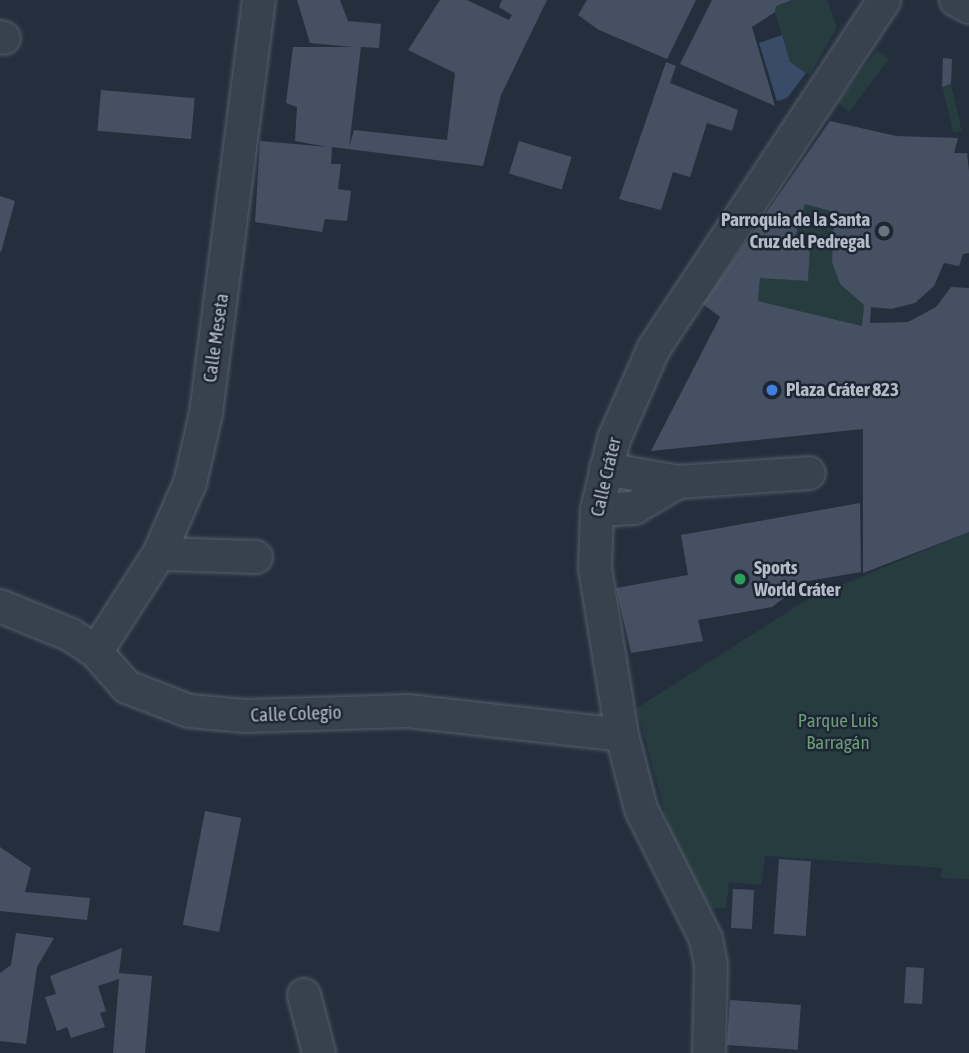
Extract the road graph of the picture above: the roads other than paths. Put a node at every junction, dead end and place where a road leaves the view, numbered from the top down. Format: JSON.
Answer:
{"nodes":[{"id":1,"x":259,"y":0,"type":"edge"},
{"id":2,"x":884,"y":0,"type":"edge"},
{"id":3,"x":956,"y":0,"type":"edge"},
{"id":4,"x":969,"y":7,"type":"edge"},
{"id":5,"x":606,"y":469,"type":"junction"},
{"id":6,"x":809,"y":473,"type":"dead end"},
{"id":7,"x":678,"y":482,"type":"junction"},
{"id":8,"x":597,"y":510,"type":"junction"},
{"id":9,"x":159,"y":554,"type":"junction"},
{"id":10,"x":256,"y":557,"type":"dead end"},
{"id":11,"x":0,"y":606,"type":"edge"},
{"id":12,"x":96,"y":652,"type":"junction"},
{"id":13,"x":621,"y":734,"type":"junction"},
{"id":14,"x":304,"y":995,"type":"dead end"},
{"id":15,"x":319,"y":1053,"type":"edge"},
{"id":16,"x":709,"y":1053,"type":"edge"}],
"edges":[{"from":1,"to":9,"type":"street","name":"Calle Meseta"},
{"from":2,"to":5,"type":"street","name":"Calle Cráter"},
{"from":3,"to":4,"type":"street"},
{"from":5,"to":7,"type":"street"},
{"from":5,"to":8,"type":"street","name":"Calle Cráter"},
{"from":6,"to":7,"type":"street"},
{"from":7,"to":8,"type":"street"},
{"from":8,"to":13,"type":"street","name":"Calle Cráter"},
{"from":9,"to":10,"type":"street"},
{"from":9,"to":12,"type":"street","name":"Calle Meseta"},
{"from":11,"to":12,"type":"street","name":"Calle Colegio"},
{"from":12,"to":13,"type":"street","name":"Calle Colegio"},
{"from":13,"to":16,"type":"street","name":"Calle Cráter"},
{"from":14,"to":15,"type":"street"}]}
